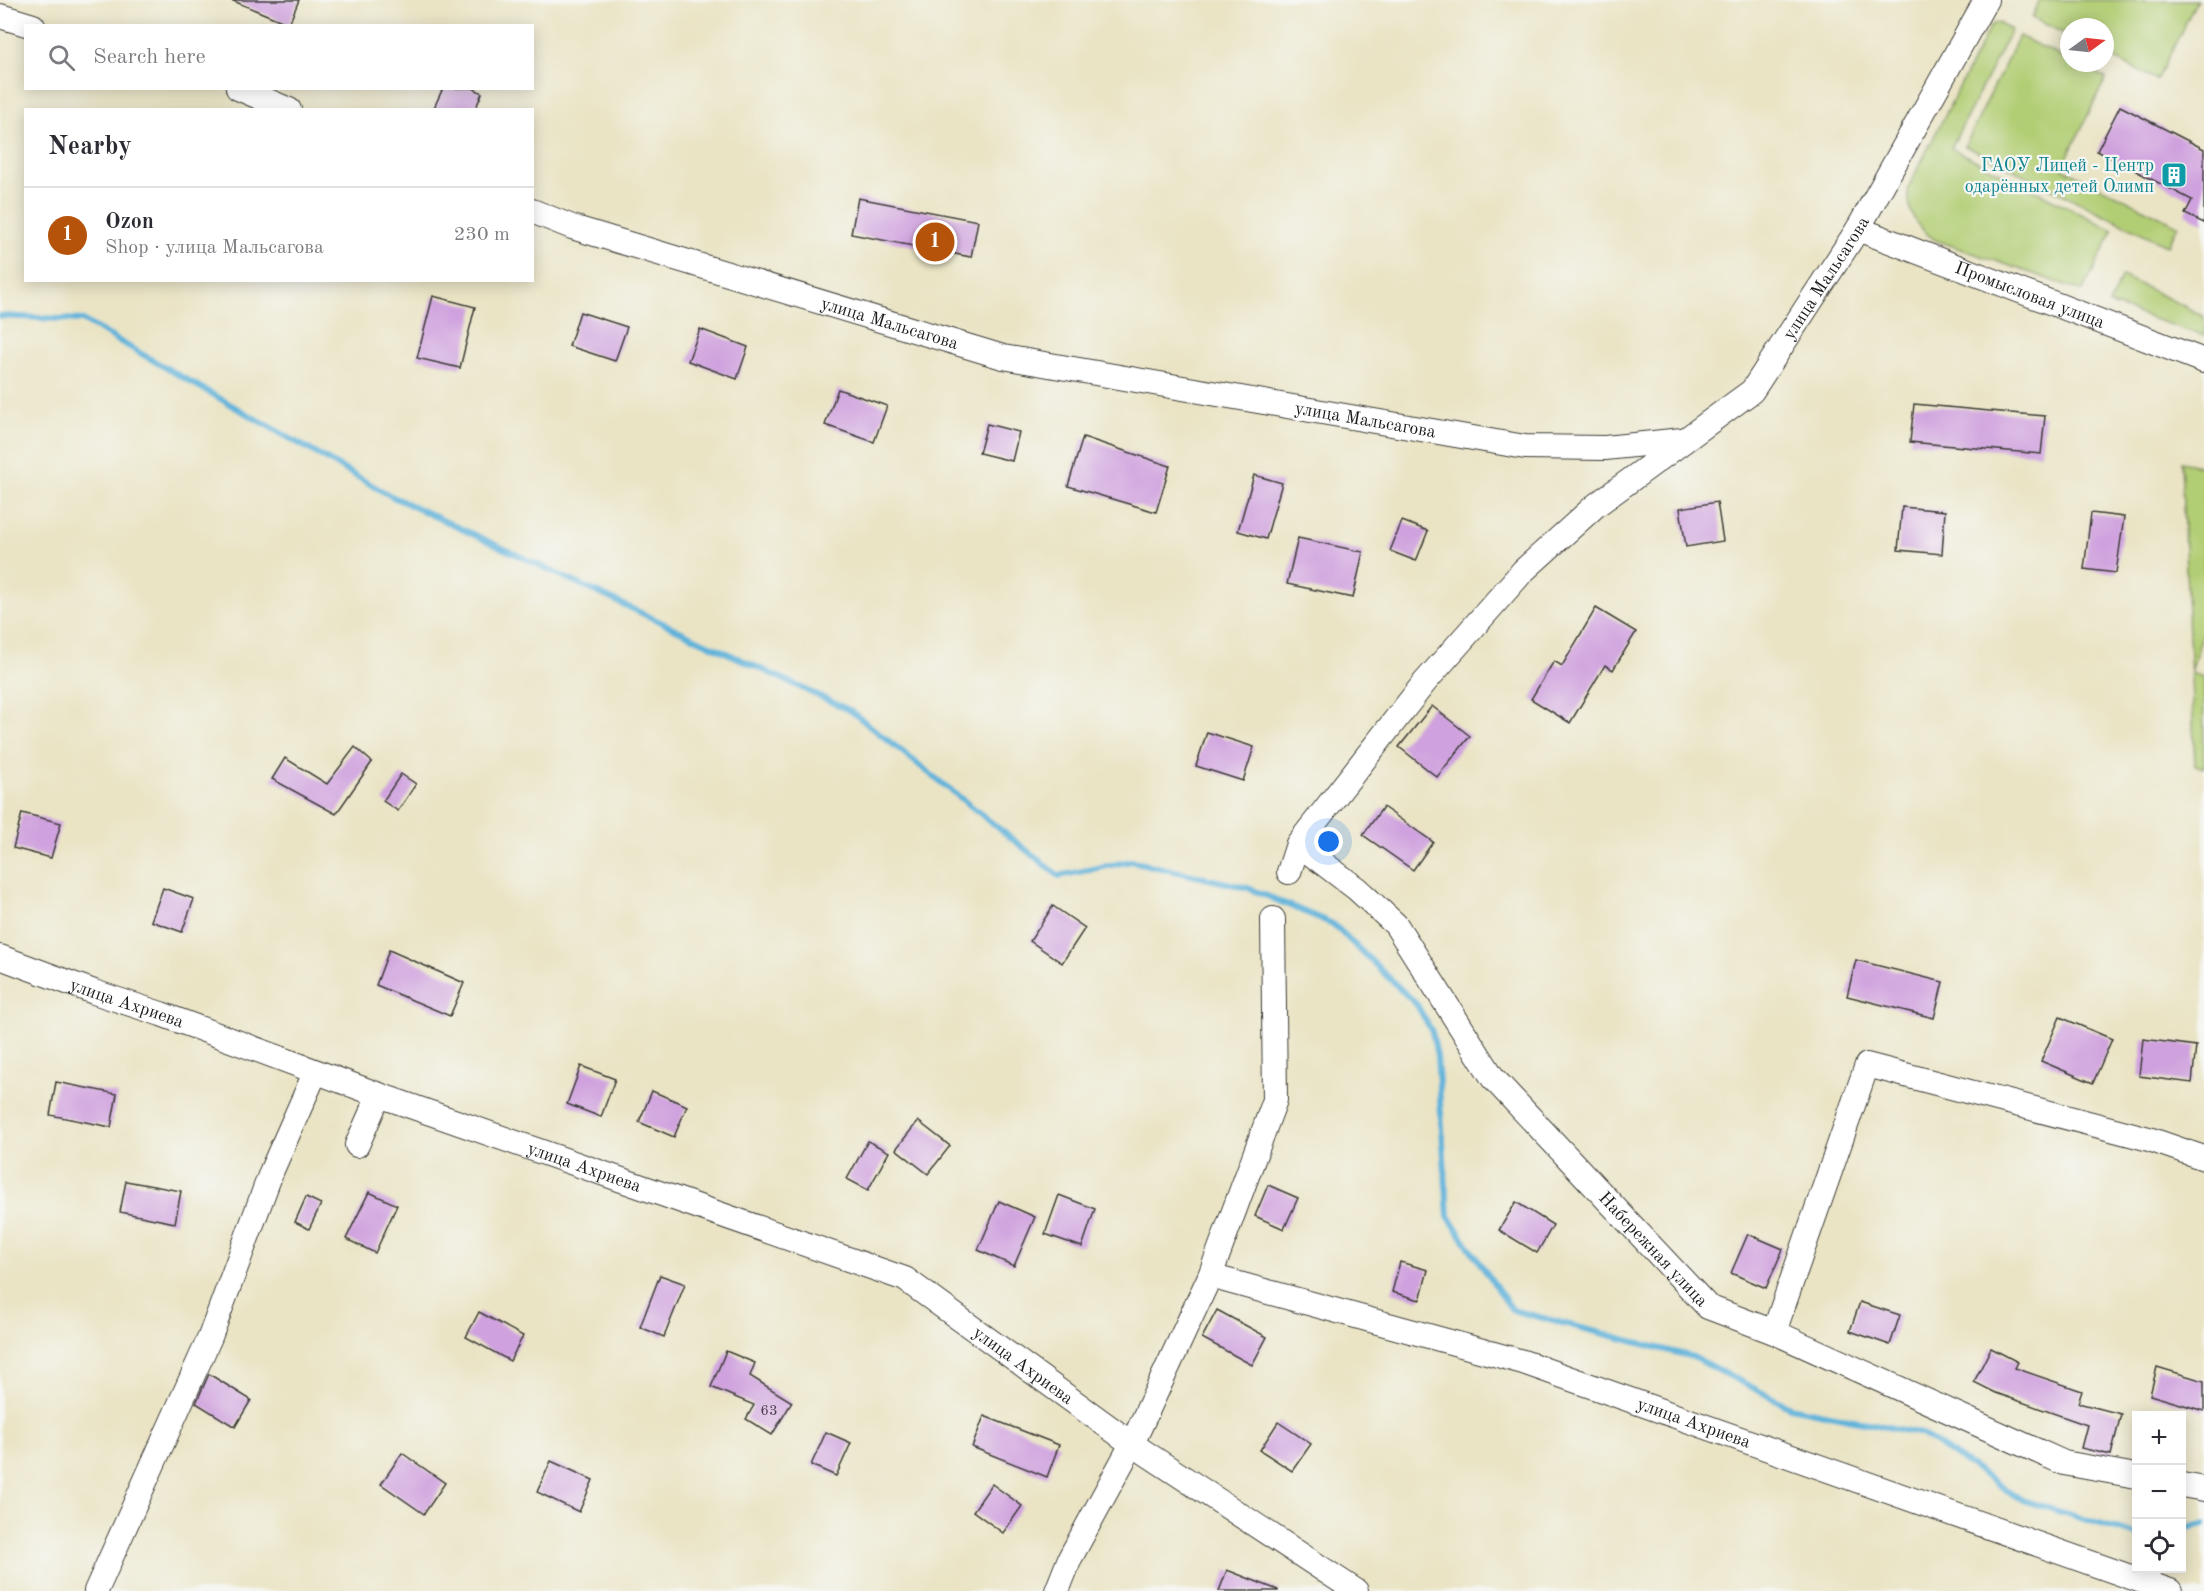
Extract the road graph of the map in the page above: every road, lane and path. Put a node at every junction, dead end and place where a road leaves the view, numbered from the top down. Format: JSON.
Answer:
{"nodes":[{"id":1,"x":1986,"y":0,"type":"edge"},
{"id":2,"x":0,"y":16,"type":"edge"},
{"id":3,"x":26,"y":24,"type":"edge"},
{"id":4,"x":243,"y":90,"type":"edge"},
{"id":5,"x":284,"y":108,"type":"edge"},
{"id":6,"x":534,"y":212,"type":"edge"},
{"id":7,"x":1858,"y":229,"type":"junction"},
{"id":8,"x":2204,"y":361,"type":"edge"},
{"id":9,"x":1682,"y":440,"type":"junction"},
{"id":10,"x":1298,"y":844,"type":"junction"},
{"id":11,"x":1289,"y":872,"type":"dead end"},
{"id":12,"x":1273,"y":919,"type":"dead end"},
{"id":13,"x":0,"y":957,"type":"edge"},
{"id":14,"x":315,"y":1072,"type":"junction"},
{"id":15,"x":379,"y":1095,"type":"junction"},
{"id":16,"x":357,"y":1145,"type":"dead end"},
{"id":17,"x":2204,"y":1158,"type":"edge"},
{"id":18,"x":1210,"y":1276,"type":"junction"},
{"id":19,"x":1774,"y":1332,"type":"junction"},
{"id":20,"x":1132,"y":1444,"type":"junction"},
{"id":21,"x":2132,"y":1475,"type":"edge"},
{"id":22,"x":2186,"y":1486,"type":"edge"},
{"id":23,"x":2204,"y":1489,"type":"edge"},
{"id":24,"x":96,"y":1591,"type":"edge"},
{"id":25,"x":1057,"y":1591,"type":"edge"},
{"id":26,"x":1356,"y":1591,"type":"edge"},
{"id":27,"x":2170,"y":1591,"type":"edge"}],
"edges":[{"from":1,"to":7,"type":"street","name":"улица Мальсагова"},
{"from":2,"to":3,"type":"street"},
{"from":4,"to":5,"type":"street"},
{"from":6,"to":9,"type":"street","name":"улица Мальсагова"},
{"from":7,"to":8,"type":"street","name":"Промысловая улица"},
{"from":7,"to":9,"type":"street","name":"улица Мальсагова"},
{"from":9,"to":10,"type":"street"},
{"from":10,"to":11,"type":"street"},
{"from":10,"to":19,"type":"street","name":"Набережная улица"},
{"from":12,"to":18,"type":"street"},
{"from":13,"to":14,"type":"street","name":"улица Ахриева"},
{"from":14,"to":15,"type":"street","name":"улица Ахриева"},
{"from":14,"to":24,"type":"street"},
{"from":15,"to":16,"type":"street"},
{"from":15,"to":20,"type":"street","name":"улица Ахриева"},
{"from":17,"to":19,"type":"street"},
{"from":18,"to":20,"type":"street"},
{"from":18,"to":27,"type":"street","name":"улица Ахриева"},
{"from":19,"to":21,"type":"street","name":"Набережная улица"},
{"from":20,"to":25,"type":"street"},
{"from":20,"to":26,"type":"street","name":"улица Ахриева"},
{"from":22,"to":23,"type":"street"}]}
